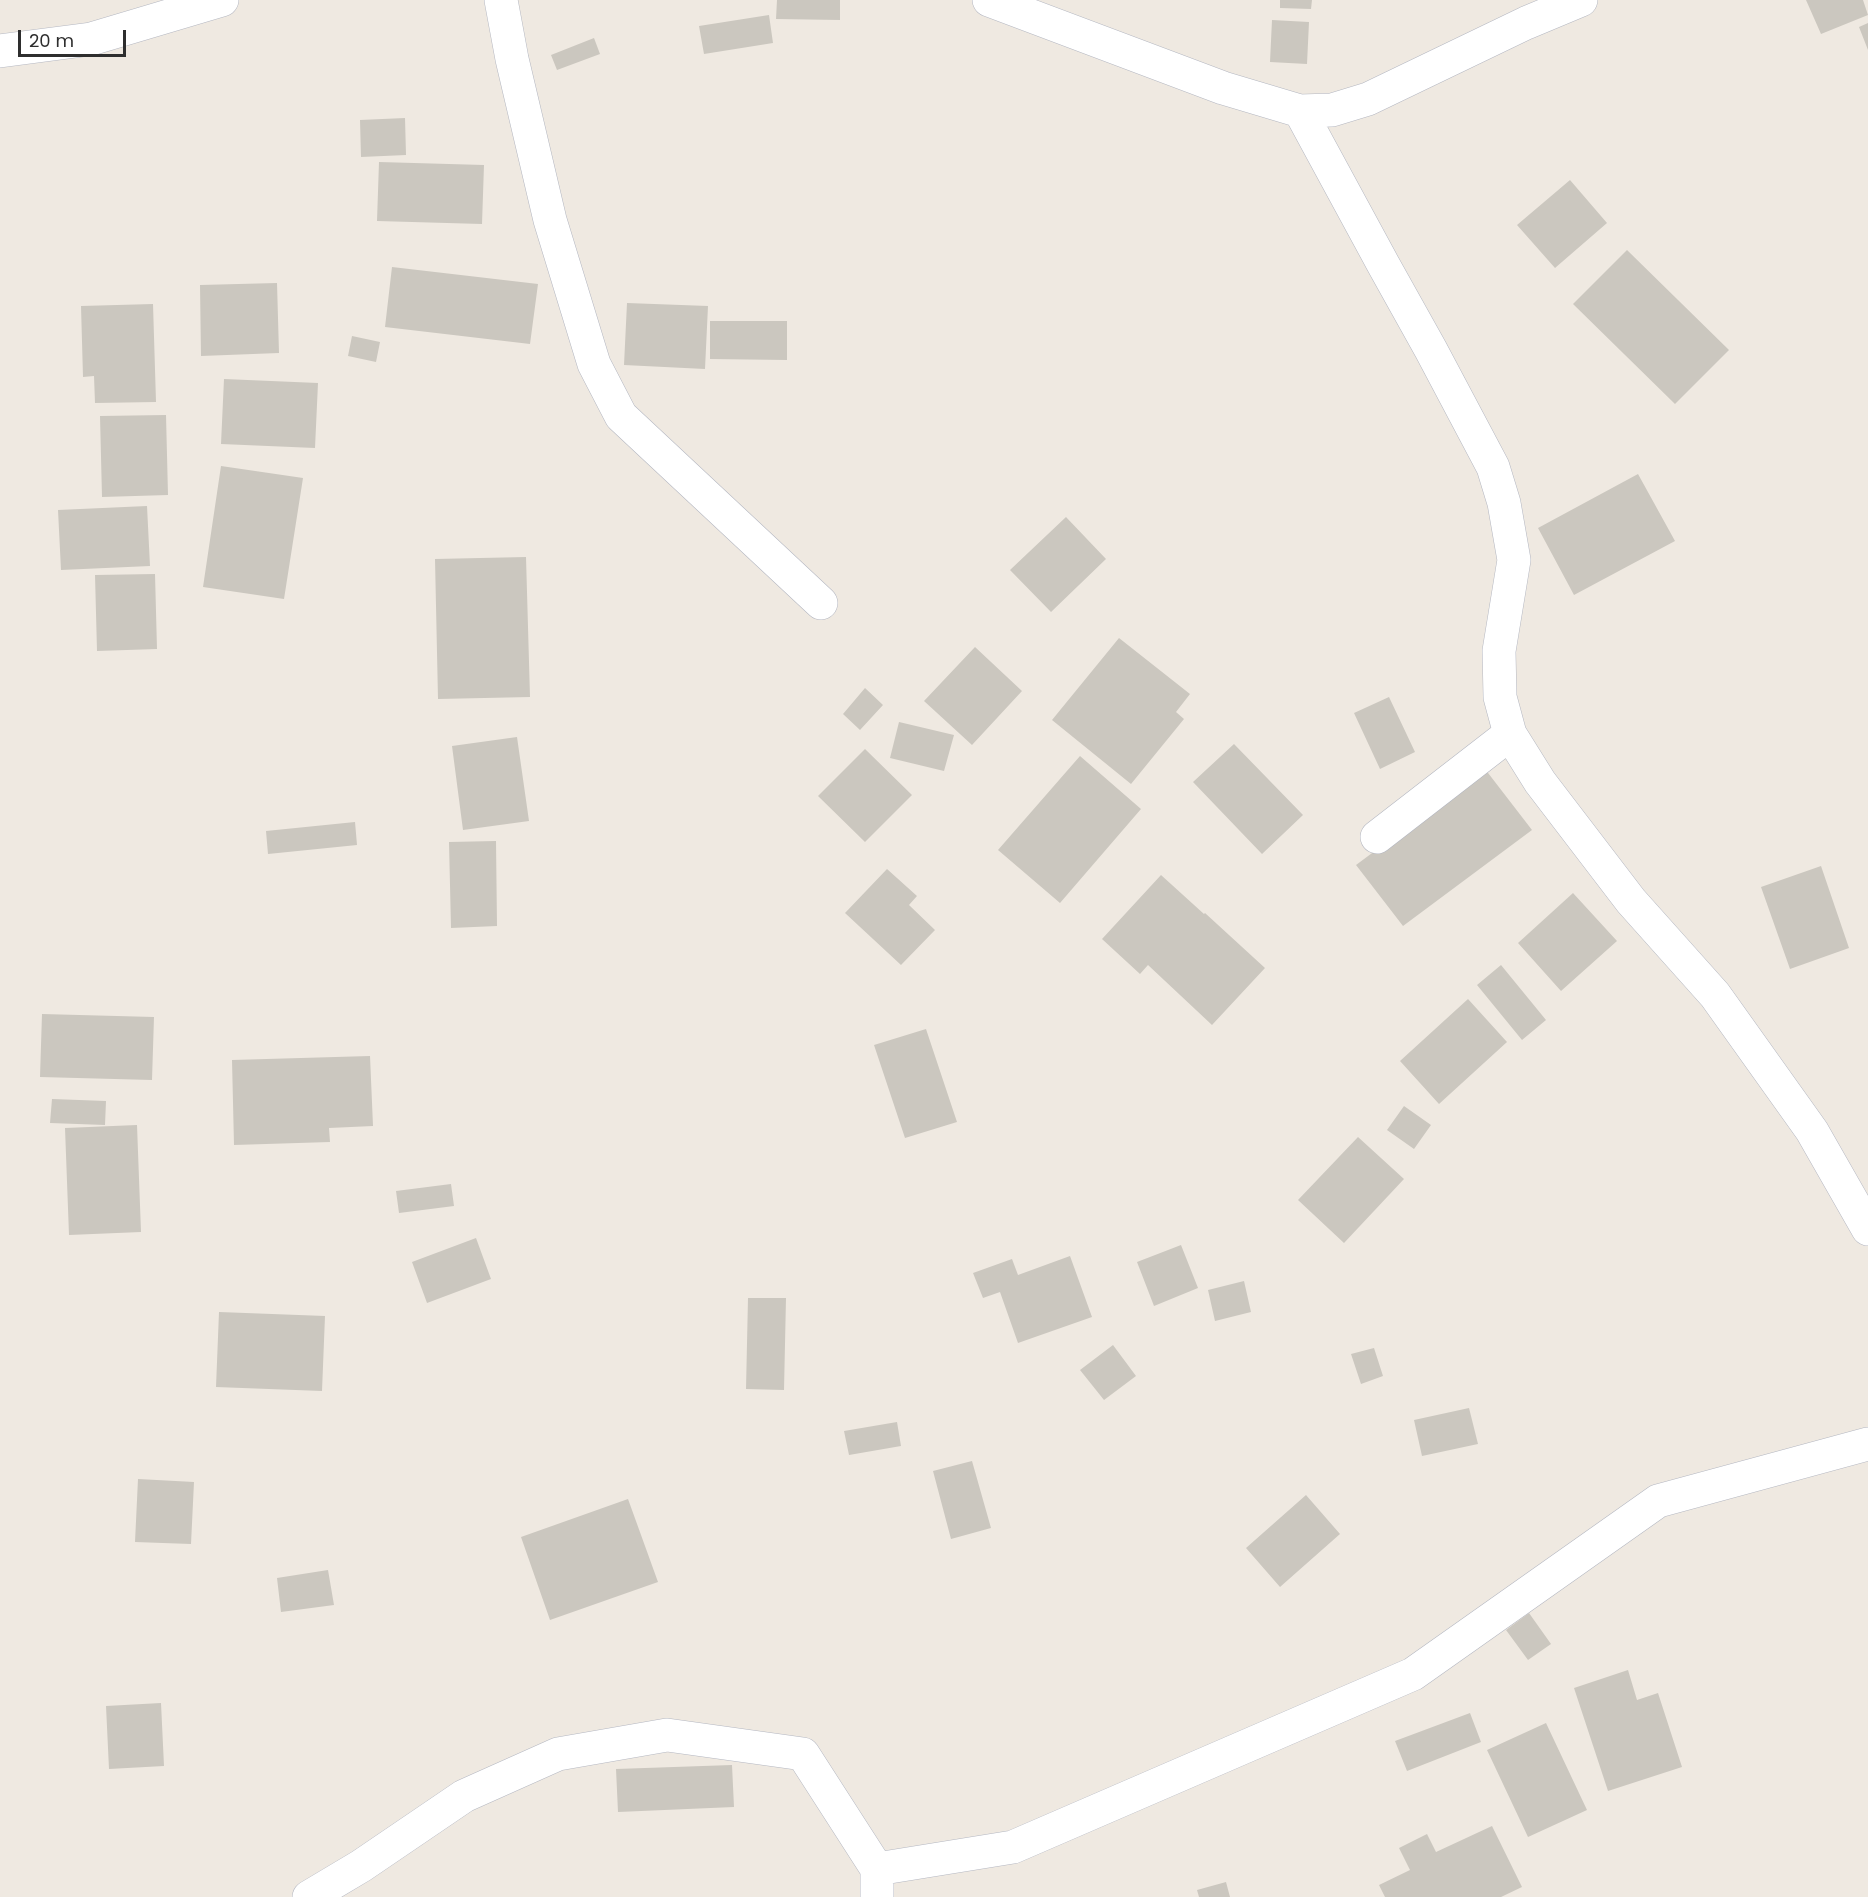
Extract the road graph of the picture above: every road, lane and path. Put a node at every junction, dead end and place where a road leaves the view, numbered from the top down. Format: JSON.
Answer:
{"nodes":[{"id":1,"x":222,"y":0,"type":"edge"},
{"id":2,"x":501,"y":0,"type":"edge"},
{"id":3,"x":989,"y":0,"type":"edge"},
{"id":4,"x":1581,"y":0,"type":"edge"},
{"id":5,"x":0,"y":51,"type":"edge"},
{"id":6,"x":1300,"y":111,"type":"junction"},
{"id":7,"x":821,"y":603,"type":"dead end"},
{"id":8,"x":1510,"y":734,"type":"junction"},
{"id":9,"x":1377,"y":837,"type":"dead end"},
{"id":10,"x":1868,"y":1229,"type":"edge"},
{"id":11,"x":1868,"y":1444,"type":"edge"},
{"id":12,"x":877,"y":1883,"type":"edge"},
{"id":13,"x":309,"y":1897,"type":"edge"}],
"edges":[{"from":1,"to":5,"type":"street"},
{"from":2,"to":7,"type":"street"},
{"from":3,"to":6,"type":"street"},
{"from":4,"to":6,"type":"street"},
{"from":6,"to":8,"type":"street"},
{"from":8,"to":9,"type":"street"},
{"from":8,"to":10,"type":"street"},
{"from":11,"to":12,"type":"street"},
{"from":12,"to":13,"type":"street"}]}
